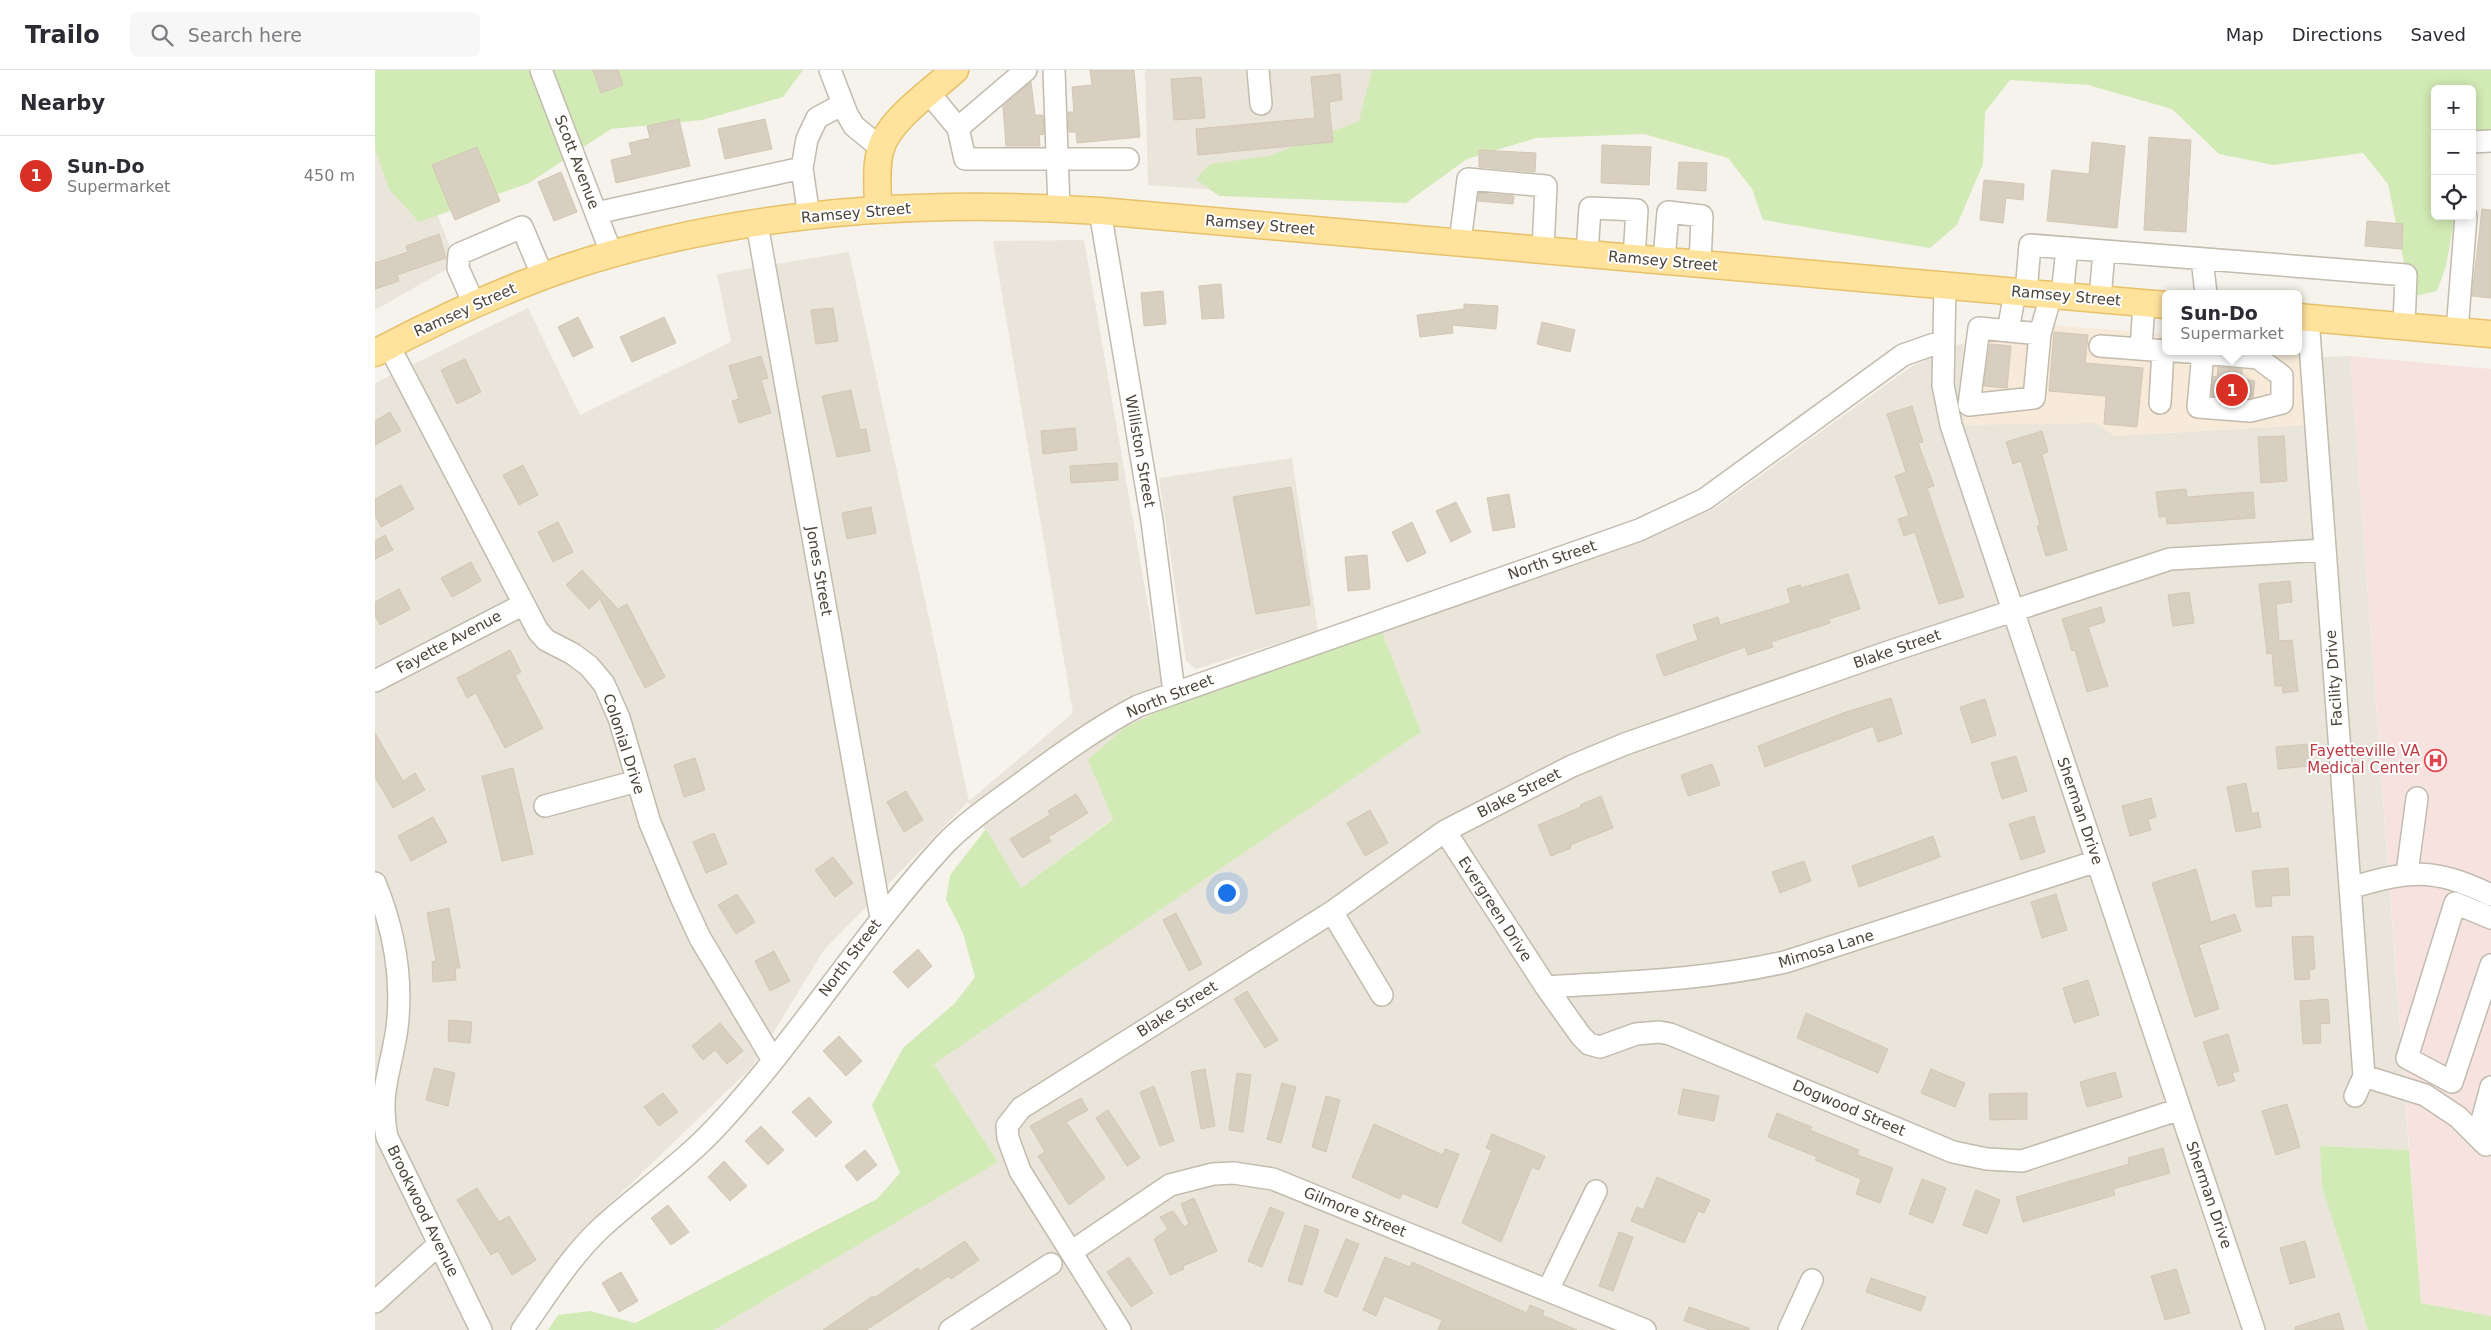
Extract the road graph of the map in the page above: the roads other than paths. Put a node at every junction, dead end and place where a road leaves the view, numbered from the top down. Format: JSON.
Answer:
{"nodes":[{"id":1,"x":541,"y":70,"type":"edge"},
{"id":2,"x":830,"y":70,"type":"edge"},
{"id":3,"x":1026,"y":70,"type":"edge"},
{"id":4,"x":1054,"y":70,"type":"edge"},
{"id":5,"x":1258,"y":70,"type":"edge"},
{"id":6,"x":949,"y":72,"type":"edge"},
{"id":7,"x":929,"y":93,"type":"junction"},
{"id":8,"x":843,"y":104,"type":"junction"},
{"id":9,"x":1261,"y":104,"type":"dead end"},
{"id":10,"x":958,"y":128,"type":"junction"},
{"id":11,"x":2491,"y":141,"type":"edge"},
{"id":12,"x":2476,"y":142,"type":"edge"},
{"id":13,"x":881,"y":148,"type":"junction"},
{"id":14,"x":1059,"y":158,"type":"junction"},
{"id":15,"x":1129,"y":159,"type":"dead end"},
{"id":16,"x":802,"y":168,"type":"junction"},
{"id":17,"x":1059,"y":208,"type":"junction"},
{"id":18,"x":878,"y":210,"type":"junction"},
{"id":19,"x":1100,"y":211,"type":"junction"},
{"id":20,"x":596,"y":212,"type":"junction"},
{"id":21,"x":809,"y":217,"type":"junction"},
{"id":22,"x":2466,"y":220,"type":"edge"},
{"id":23,"x":757,"y":224,"type":"junction"},
{"id":24,"x":1460,"y":242,"type":"junction"},
{"id":25,"x":2067,"y":248,"type":"junction"},
{"id":26,"x":1543,"y":250,"type":"junction"},
{"id":27,"x":2105,"y":251,"type":"junction"},
{"id":28,"x":1587,"y":254,"type":"junction"},
{"id":29,"x":612,"y":255,"type":"junction"},
{"id":30,"x":1634,"y":258,"type":"junction"},
{"id":31,"x":2202,"y":259,"type":"junction"},
{"id":32,"x":1664,"y":260,"type":"junction"},
{"id":33,"x":1700,"y":264,"type":"junction"},
{"id":34,"x":543,"y":277,"type":"junction"},
{"id":35,"x":1945,"y":286,"type":"junction"},
{"id":36,"x":2206,"y":290,"type":"edge"},
{"id":37,"x":2039,"y":294,"type":"junction"},
{"id":38,"x":2101,"y":299,"type":"junction"},
{"id":39,"x":474,"y":304,"type":"junction"},
{"id":40,"x":2155,"y":304,"type":"edge"},
{"id":41,"x":2303,"y":317,"type":"edge"},
{"id":42,"x":2403,"y":326,"type":"junction"},
{"id":43,"x":2008,"y":331,"type":"junction"},
{"id":44,"x":2457,"y":331,"type":"junction"},
{"id":45,"x":2040,"y":334,"type":"junction"},
{"id":46,"x":2491,"y":334,"type":"edge"},
{"id":47,"x":1943,"y":341,"type":"junction"},
{"id":48,"x":2100,"y":346,"type":"dead end"},
{"id":49,"x":382,"y":349,"type":"edge"},
{"id":50,"x":2141,"y":349,"type":"junction"},
{"id":51,"x":2162,"y":351,"type":"edge"},
{"id":52,"x":2167,"y":355,"type":"edge"},
{"id":53,"x":2203,"y":355,"type":"edge"},
{"id":54,"x":2258,"y":355,"type":"edge"},
{"id":55,"x":2282,"y":376,"type":"junction"},
{"id":56,"x":2312,"y":376,"type":"junction"},
{"id":57,"x":1972,"y":382,"type":"junction"},
{"id":58,"x":1943,"y":385,"type":"junction"},
{"id":59,"x":2160,"y":403,"type":"dead end"},
{"id":60,"x":2325,"y":550,"type":"junction"},
{"id":61,"x":524,"y":604,"type":"junction"},
{"id":62,"x":2013,"y":611,"type":"junction"},
{"id":63,"x":375,"y":681,"type":"edge"},
{"id":64,"x":1174,"y":692,"type":"junction"},
{"id":65,"x":637,"y":781,"type":"junction"},
{"id":66,"x":2417,"y":798,"type":"dead end"},
{"id":67,"x":545,"y":806,"type":"dead end"},
{"id":68,"x":1445,"y":831,"type":"junction"},
{"id":69,"x":2097,"y":860,"type":"junction"},
{"id":70,"x":2407,"y":873,"type":"junction"},
{"id":71,"x":375,"y":882,"type":"edge"},
{"id":72,"x":2350,"y":888,"type":"junction"},
{"id":73,"x":2491,"y":895,"type":"edge"},
{"id":74,"x":1331,"y":912,"type":"junction"},
{"id":75,"x":881,"y":918,"type":"junction"},
{"id":76,"x":2491,"y":918,"type":"edge"},
{"id":77,"x":2491,"y":964,"type":"edge"},
{"id":78,"x":1546,"y":987,"type":"junction"},
{"id":79,"x":1383,"y":995,"type":"dead end"},
{"id":80,"x":773,"y":1060,"type":"junction"},
{"id":81,"x":2363,"y":1076,"type":"junction"},
{"id":82,"x":2452,"y":1082,"type":"junction"},
{"id":83,"x":2491,"y":1087,"type":"edge"},
{"id":84,"x":2355,"y":1096,"type":"dead end"},
{"id":85,"x":2443,"y":1108,"type":"junction"},
{"id":86,"x":2180,"y":1109,"type":"junction"},
{"id":87,"x":2488,"y":1147,"type":"edge"},
{"id":88,"x":1596,"y":1192,"type":"dead end"},
{"id":89,"x":439,"y":1244,"type":"junction"},
{"id":90,"x":1071,"y":1252,"type":"junction"},
{"id":91,"x":1051,"y":1264,"type":"dead end"},
{"id":92,"x":1812,"y":1280,"type":"dead end"},
{"id":93,"x":1548,"y":1290,"type":"junction"},
{"id":94,"x":375,"y":1302,"type":"edge"},
{"id":95,"x":960,"y":1327,"type":"edge"},
{"id":96,"x":481,"y":1330,"type":"edge"},
{"id":97,"x":522,"y":1330,"type":"edge"},
{"id":98,"x":1120,"y":1330,"type":"edge"},
{"id":99,"x":1645,"y":1330,"type":"edge"},
{"id":100,"x":1789,"y":1330,"type":"edge"},
{"id":101,"x":2254,"y":1330,"type":"edge"}],
"edges":[{"from":1,"to":20,"type":"street","name":"Scott Avenue"},
{"from":2,"to":8,"type":"street"},
{"from":3,"to":10,"type":"street"},
{"from":4,"to":14,"type":"street"},
{"from":5,"to":9,"type":"street"},
{"from":6,"to":7,"type":"main road"},
{"from":7,"to":10,"type":"street"},
{"from":7,"to":13,"type":"main road"},
{"from":8,"to":13,"type":"street"},
{"from":8,"to":16,"type":"street"},
{"from":10,"to":14,"type":"street"},
{"from":11,"to":12,"type":"street"},
{"from":13,"to":18,"type":"main road"},
{"from":14,"to":15,"type":"street"},
{"from":14,"to":17,"type":"street"},
{"from":16,"to":20,"type":"street"},
{"from":16,"to":21,"type":"street"},
{"from":17,"to":18,"type":"main road","name":"Ramsey Street"},
{"from":17,"to":19,"type":"main road","name":"Ramsey Street"},
{"from":18,"to":21,"type":"main road","name":"Ramsey Street"},
{"from":19,"to":24,"type":"main road","name":"Ramsey Street"},
{"from":19,"to":64,"type":"street","name":"Williston Street"},
{"from":20,"to":29,"type":"street","name":"Scott Avenue"},
{"from":21,"to":23,"type":"main road","name":"Ramsey Street"},
{"from":22,"to":44,"type":"street"},
{"from":23,"to":29,"type":"main road","name":"Ramsey Street"},
{"from":23,"to":75,"type":"street","name":"Jones Street"},
{"from":24,"to":26,"type":"main road","name":"Ramsey Street"},
{"from":24,"to":26,"type":"street"},
{"from":25,"to":27,"type":"street"},
{"from":25,"to":37,"type":"street"},
{"from":25,"to":37,"type":"street"},
{"from":26,"to":28,"type":"main road","name":"Ramsey Street"},
{"from":27,"to":31,"type":"street"},
{"from":27,"to":38,"type":"street"},
{"from":28,"to":30,"type":"main road","name":"Ramsey Street"},
{"from":28,"to":30,"type":"street"},
{"from":29,"to":34,"type":"main road","name":"Ramsey Street"},
{"from":30,"to":32,"type":"main road","name":"Ramsey Street"},
{"from":31,"to":36,"type":"street"},
{"from":31,"to":42,"type":"street"},
{"from":32,"to":33,"type":"main road","name":"Ramsey Street"},
{"from":32,"to":33,"type":"street"},
{"from":33,"to":35,"type":"main road","name":"Ramsey Street"},
{"from":34,"to":39,"type":"main road","name":"Ramsey Street"},
{"from":34,"to":39,"type":"street"},
{"from":35,"to":37,"type":"main road","name":"Ramsey Street"},
{"from":35,"to":47,"type":"street","name":"Sherman Drive"},
{"from":37,"to":38,"type":"main road","name":"Ramsey Street"},
{"from":37,"to":43,"type":"street"},
{"from":37,"to":45,"type":"street"},
{"from":38,"to":40,"type":"main road","name":"Ramsey Street"},
{"from":39,"to":49,"type":"main road","name":"Ramsey Street"},
{"from":40,"to":50,"type":"street"},
{"from":41,"to":42,"type":"main road"},
{"from":41,"to":56,"type":"street","name":"Facility Drive"},
{"from":42,"to":44,"type":"main road"},
{"from":43,"to":45,"type":"street"},
{"from":43,"to":57,"type":"street"},
{"from":44,"to":46,"type":"main road"},
{"from":45,"to":57,"type":"street"},
{"from":47,"to":58,"type":"street","name":"Sherman Drive"},
{"from":47,"to":64,"type":"street","name":"North Street"},
{"from":48,"to":50,"type":"street"},
{"from":49,"to":61,"type":"street","name":"Colonial Drive"},
{"from":50,"to":51,"type":"street"},
{"from":52,"to":59,"type":"street"},
{"from":53,"to":55,"type":"street"},
{"from":54,"to":55,"type":"street"},
{"from":55,"to":56,"type":"street"},
{"from":56,"to":60,"type":"street","name":"Facility Drive"},
{"from":57,"to":58,"type":"street"},
{"from":58,"to":62,"type":"street","name":"Sherman Drive"},
{"from":60,"to":62,"type":"street","name":"Blake Street"},
{"from":60,"to":72,"type":"street","name":"Facility Drive"},
{"from":61,"to":63,"type":"street","name":"Fayette Avenue"},
{"from":61,"to":65,"type":"street","name":"Colonial Drive"},
{"from":62,"to":68,"type":"street","name":"Blake Street"},
{"from":62,"to":69,"type":"street","name":"Sherman Drive"},
{"from":64,"to":75,"type":"street","name":"North Street"},
{"from":65,"to":67,"type":"street"},
{"from":65,"to":80,"type":"street","name":"Colonial Drive"},
{"from":66,"to":70,"type":"street"},
{"from":68,"to":74,"type":"street","name":"Blake Street"},
{"from":68,"to":78,"type":"street","name":"Evergreen Drive"},
{"from":69,"to":78,"type":"street","name":"Mimosa Lane"},
{"from":69,"to":86,"type":"street","name":"Sherman Drive"},
{"from":70,"to":72,"type":"street"},
{"from":70,"to":73,"type":"street"},
{"from":71,"to":89,"type":"street","name":"Brookwood Avenue"},
{"from":72,"to":81,"type":"street","name":"Facility Drive"},
{"from":74,"to":79,"type":"street"},
{"from":74,"to":90,"type":"street","name":"Blake Street"},
{"from":75,"to":80,"type":"street","name":"North Street"},
{"from":76,"to":82,"type":"street"},
{"from":77,"to":82,"type":"street"},
{"from":78,"to":86,"type":"street","name":"Dogwood Street"},
{"from":80,"to":97,"type":"street","name":"North Street"},
{"from":81,"to":84,"type":"street","name":"Facility Drive"},
{"from":81,"to":85,"type":"street"},
{"from":82,"to":85,"type":"street"},
{"from":83,"to":87,"type":"street"},
{"from":85,"to":87,"type":"street"},
{"from":86,"to":101,"type":"street","name":"Sherman Drive"},
{"from":88,"to":93,"type":"street"},
{"from":89,"to":94,"type":"street"},
{"from":89,"to":96,"type":"street","name":"Brookwood Avenue"},
{"from":90,"to":93,"type":"street","name":"Gilmore Street"},
{"from":90,"to":98,"type":"street","name":"Blake Street"},
{"from":91,"to":95,"type":"street"},
{"from":92,"to":100,"type":"street"},
{"from":93,"to":99,"type":"street","name":"Gilmore Street"}]}
